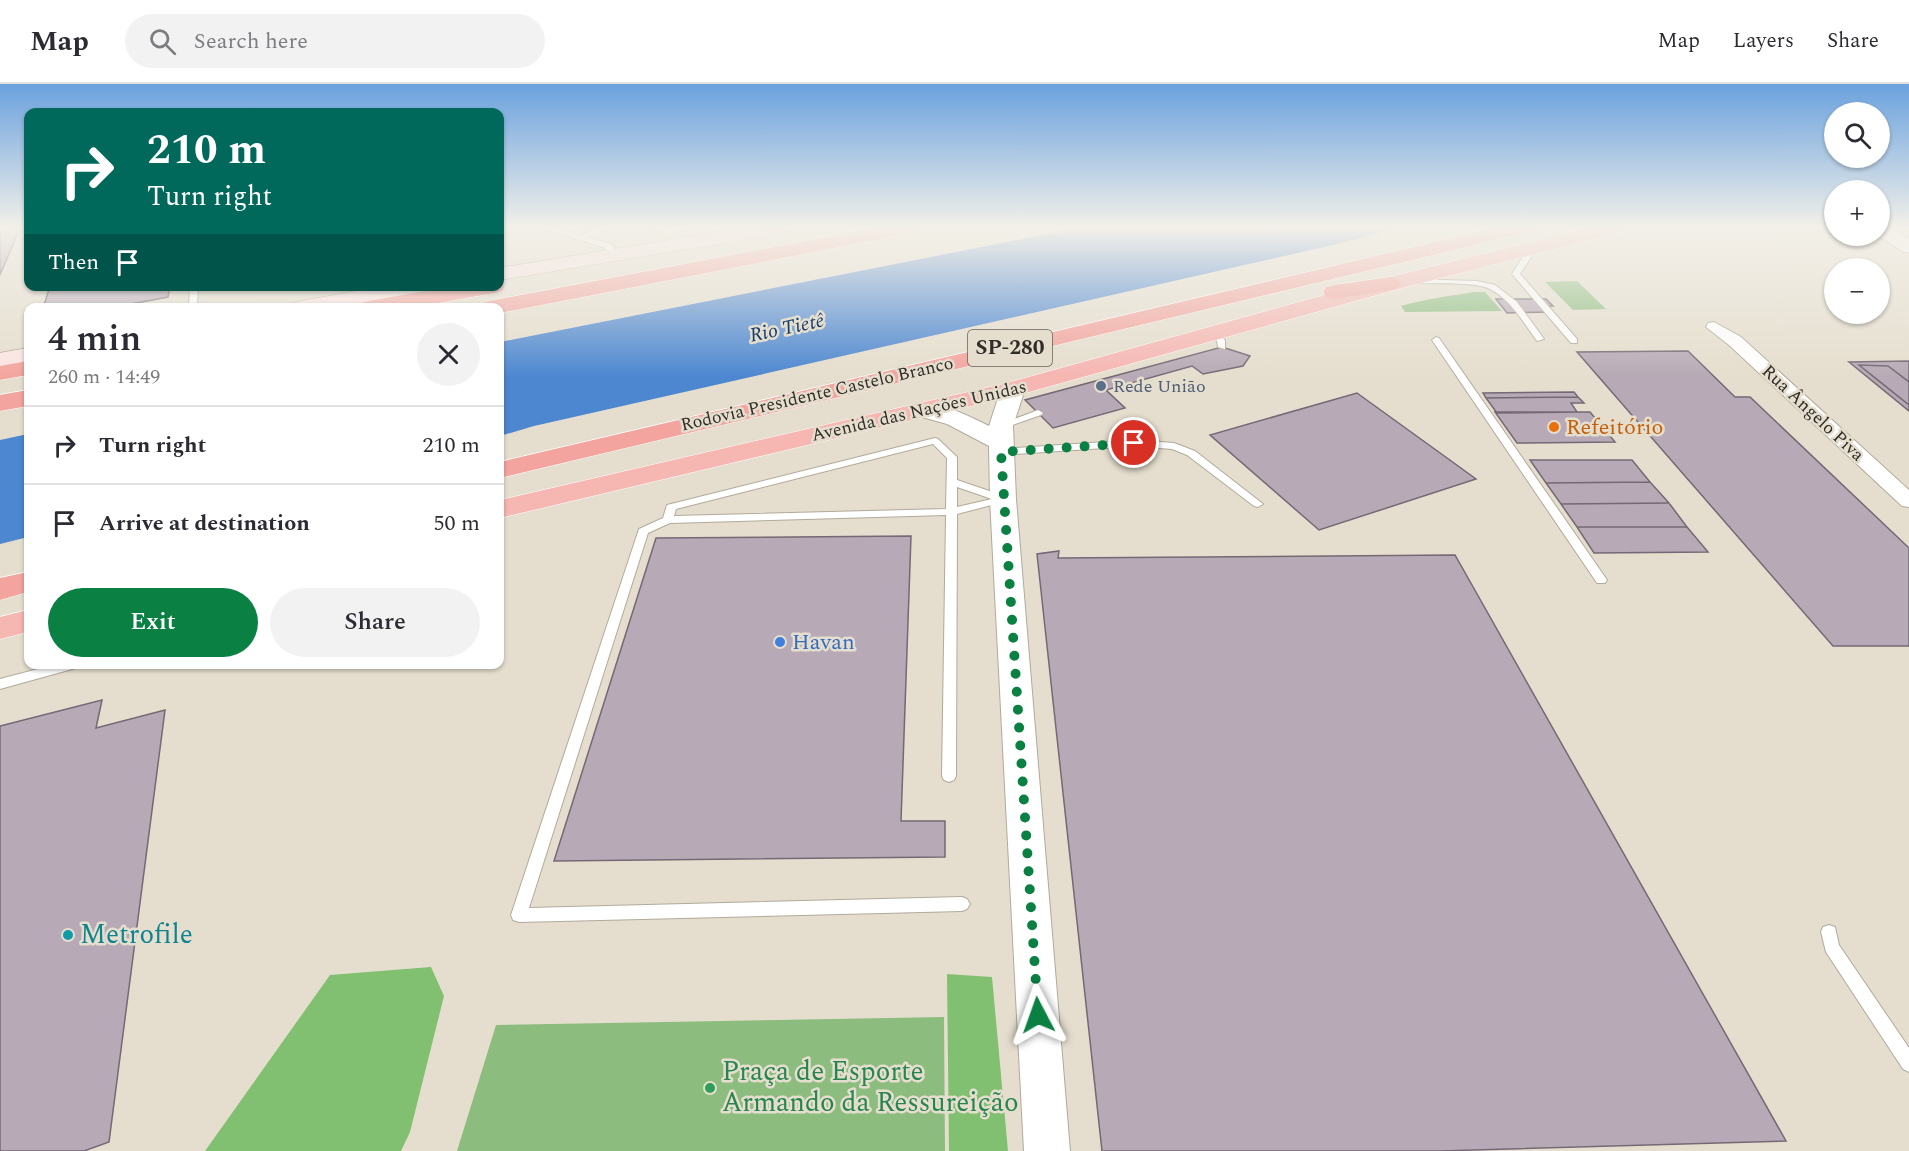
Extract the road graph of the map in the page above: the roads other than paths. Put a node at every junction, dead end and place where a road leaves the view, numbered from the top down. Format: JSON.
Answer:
{"nodes":[{"id":1,"x":579,"y":278,"type":"edge"},
{"id":2,"x":604,"y":278,"type":"edge"},
{"id":3,"x":1351,"y":278,"type":"edge"},
{"id":4,"x":1409,"y":278,"type":"edge"},
{"id":5,"x":1520,"y":278,"type":"edge"},
{"id":6,"x":1396,"y":282,"type":"junction"},
{"id":7,"x":1527,"y":287,"type":"junction"},
{"id":8,"x":1506,"y":288,"type":"dead end"},
{"id":9,"x":1516,"y":288,"type":"dead end"},
{"id":10,"x":1496,"y":289,"type":"junction"},
{"id":11,"x":398,"y":291,"type":"edge"},
{"id":12,"x":466,"y":291,"type":"edge"},
{"id":13,"x":506,"y":294,"type":"edge"},
{"id":14,"x":329,"y":303,"type":"edge"},
{"id":15,"x":397,"y":303,"type":"edge"},
{"id":16,"x":473,"y":303,"type":"edge"},
{"id":17,"x":1714,"y":327,"type":"dead end"},
{"id":18,"x":1540,"y":339,"type":"dead end"},
{"id":19,"x":1436,"y":340,"type":"dead end"},
{"id":20,"x":1574,"y":341,"type":"dead end"},
{"id":21,"x":24,"y":356,"type":"edge"},
{"id":22,"x":0,"y":360,"type":"edge"},
{"id":23,"x":24,"y":369,"type":"edge"},
{"id":24,"x":0,"y":373,"type":"edge"},
{"id":25,"x":24,"y":382,"type":"edge"},
{"id":26,"x":0,"y":386,"type":"edge"},
{"id":27,"x":1013,"y":389,"type":"junction"},
{"id":28,"x":24,"y":399,"type":"edge"},
{"id":29,"x":0,"y":403,"type":"edge"},
{"id":30,"x":923,"y":410,"type":"junction"},
{"id":31,"x":1038,"y":413,"type":"dead end"},
{"id":32,"x":1001,"y":440,"type":"junction"},
{"id":33,"x":504,"y":469,"type":"edge"},
{"id":34,"x":951,"y":481,"type":"junction"},
{"id":35,"x":504,"y":483,"type":"edge"},
{"id":36,"x":1003,"y":499,"type":"junction"},
{"id":37,"x":1909,"y":501,"type":"edge"},
{"id":38,"x":1258,"y":504,"type":"dead end"},
{"id":39,"x":504,"y":507,"type":"edge"},
{"id":40,"x":951,"y":512,"type":"junction"},
{"id":41,"x":668,"y":520,"type":"junction"},
{"id":42,"x":1601,"y":580,"type":"dead end"},
{"id":43,"x":24,"y":583,"type":"edge"},
{"id":44,"x":0,"y":589,"type":"edge"},
{"id":45,"x":24,"y":622,"type":"edge"},
{"id":46,"x":0,"y":628,"type":"edge"},
{"id":47,"x":57,"y":669,"type":"edge"},
{"id":48,"x":0,"y":684,"type":"edge"},
{"id":49,"x":950,"y":776,"type":"dead end"},
{"id":50,"x":962,"y":904,"type":"dead end"},
{"id":51,"x":1829,"y":932,"type":"dead end"},
{"id":52,"x":1909,"y":1063,"type":"edge"},
{"id":53,"x":1047,"y":1151,"type":"edge"}],
"edges":[{"from":1,"to":13,"type":"highway"},
{"from":2,"to":13,"type":"highway"},
{"from":3,"to":33,"type":"highway","name":"Rodovia Presidente Castelo Branco","number":"SP-280"},
{"from":4,"to":6,"type":"highway","name":"Avenida das Nações Unidas"},
{"from":5,"to":7,"type":"lane"},
{"from":6,"to":10,"type":"lane"},
{"from":6,"to":27,"type":"highway","name":"Avenida das Nações Unidas"},
{"from":6,"to":35,"type":"highway"},
{"from":7,"to":9,"type":"lane"},
{"from":7,"to":20,"type":"lane"},
{"from":8,"to":10,"type":"lane"},
{"from":10,"to":18,"type":"lane"},
{"from":11,"to":14,"type":"main road"},
{"from":12,"to":15,"type":"highway"},
{"from":13,"to":16,"type":"highway"},
{"from":17,"to":37,"type":"street","name":"Rua Ângelo Piva"},
{"from":19,"to":42,"type":"lane"},
{"from":21,"to":22,"type":"main road"},
{"from":23,"to":24,"type":"highway"},
{"from":25,"to":26,"type":"highway"},
{"from":27,"to":30,"type":"highway","name":"Avenida das Nações Unidas"},
{"from":27,"to":32,"type":"street"},
{"from":28,"to":29,"type":"highway"},
{"from":30,"to":32,"type":"street"},
{"from":30,"to":39,"type":"highway","name":"Avenida das Nações Unidas"},
{"from":31,"to":32,"type":"lane"},
{"from":32,"to":36,"type":"street"},
{"from":32,"to":38,"type":"lane"},
{"from":34,"to":36,"type":"lane"},
{"from":34,"to":40,"type":"lane"},
{"from":34,"to":41,"type":"lane"},
{"from":36,"to":40,"type":"lane"},
{"from":36,"to":53,"type":"street"},
{"from":40,"to":41,"type":"lane"},
{"from":40,"to":49,"type":"lane"},
{"from":41,"to":50,"type":"lane"},
{"from":43,"to":44,"type":"highway"},
{"from":45,"to":46,"type":"highway"},
{"from":47,"to":48,"type":"lane"},
{"from":51,"to":52,"type":"lane"}]}
